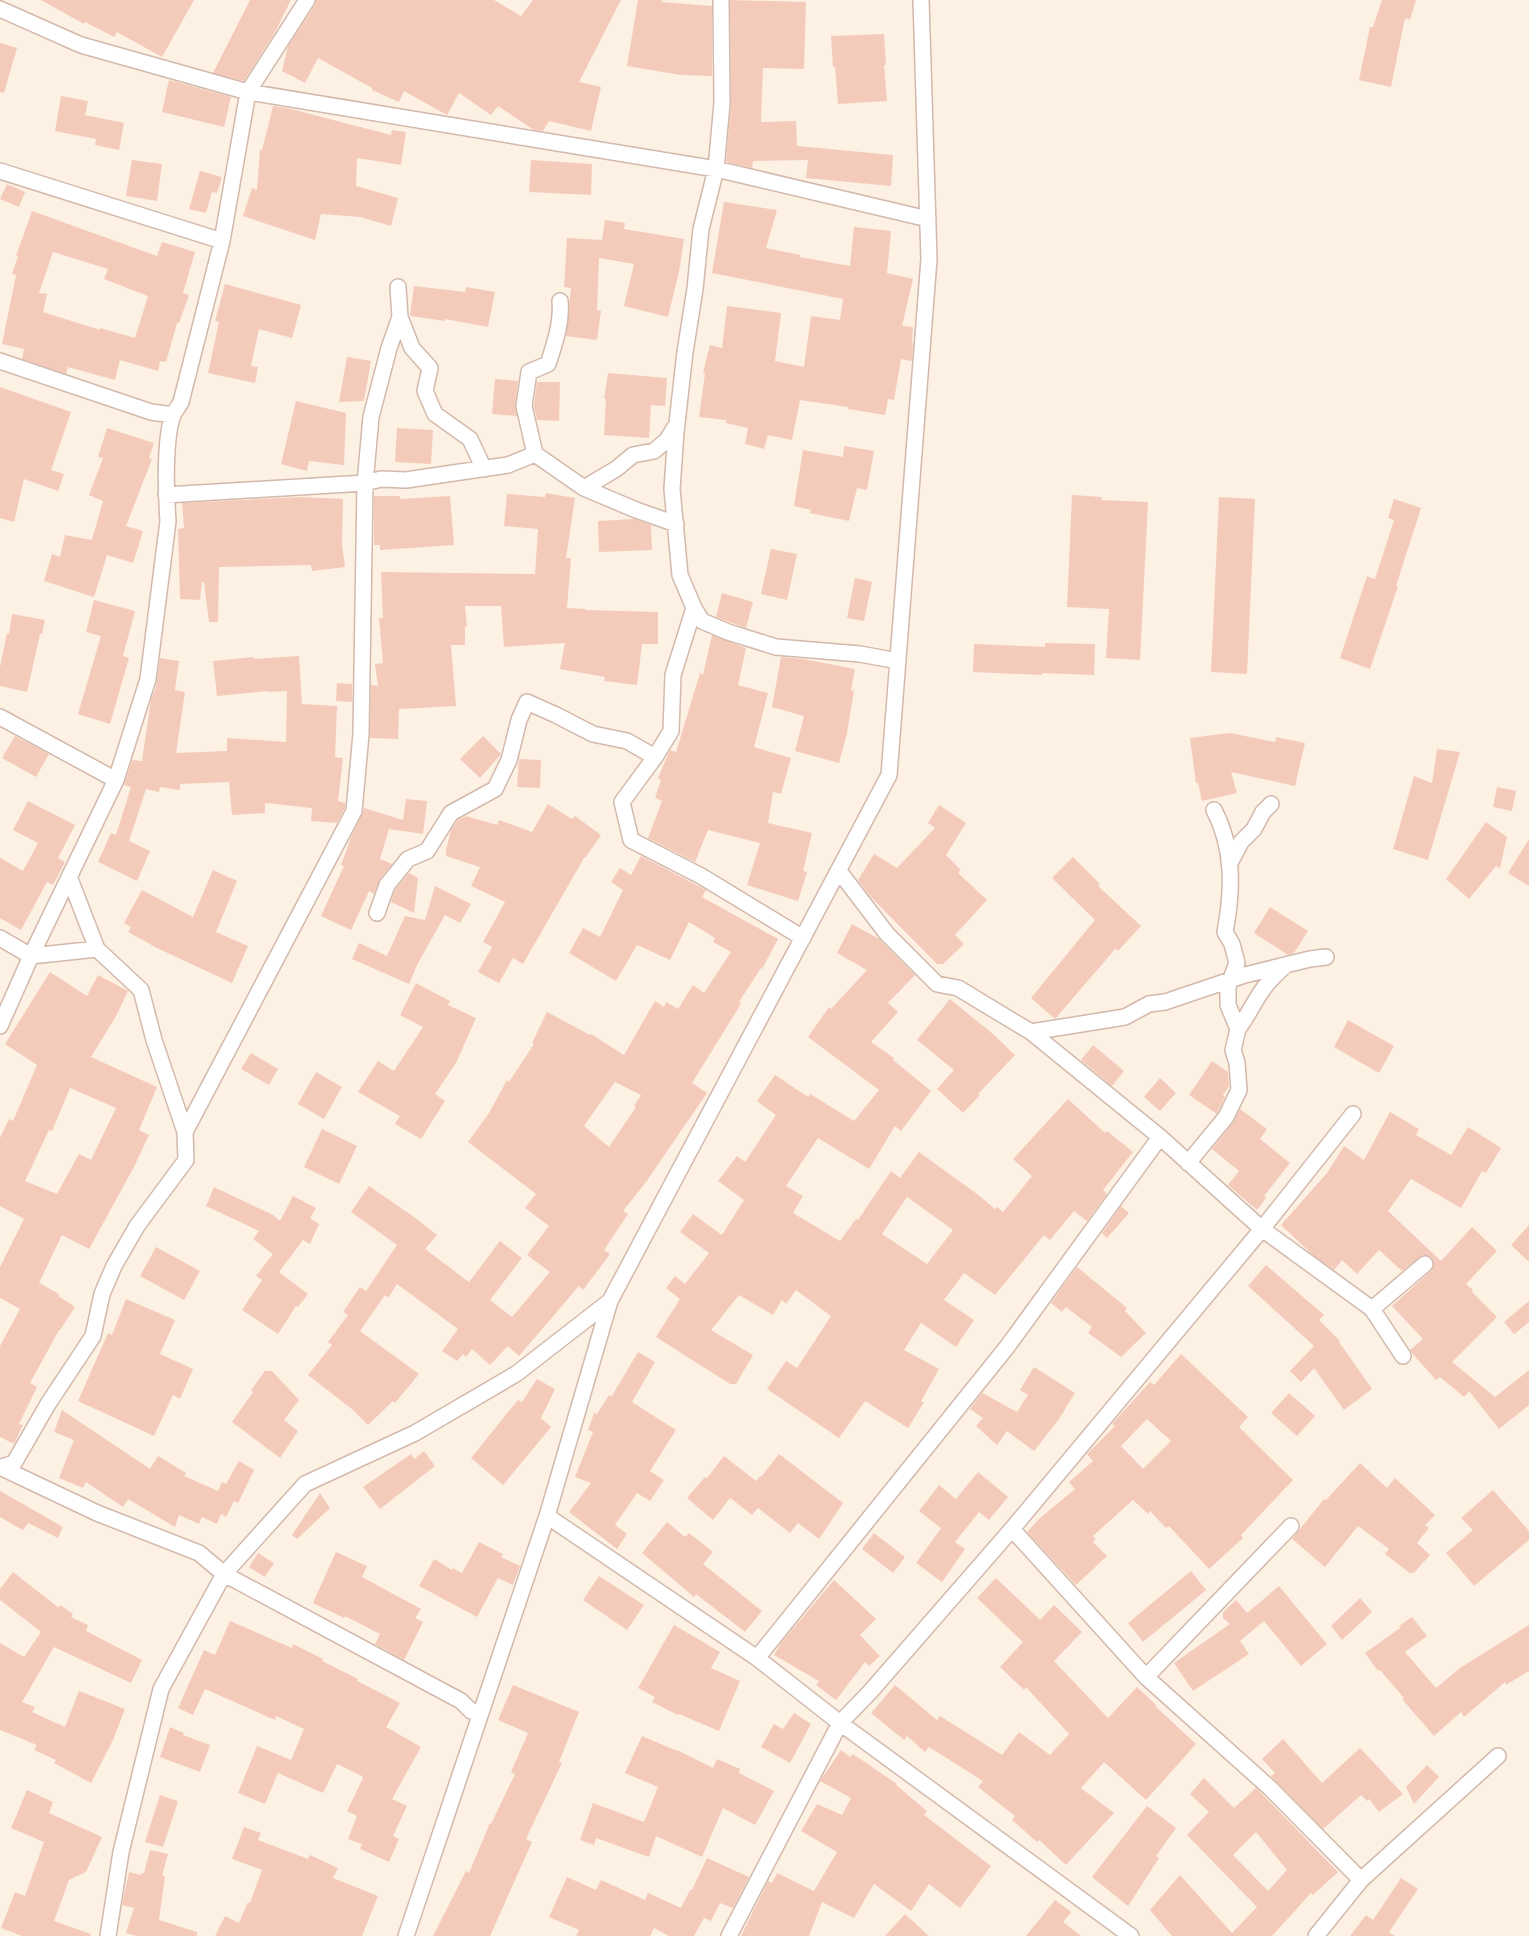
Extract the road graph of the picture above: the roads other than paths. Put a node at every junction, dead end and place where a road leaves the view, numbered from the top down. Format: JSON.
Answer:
{"nodes":[{"id":1,"x":307,"y":0,"type":"edge"},
{"id":2,"x":721,"y":0,"type":"edge"},
{"id":3,"x":921,"y":0,"type":"edge"},
{"id":4,"x":0,"y":9,"type":"edge"},
{"id":5,"x":248,"y":92,"type":"junction"},
{"id":6,"x":716,"y":169,"type":"junction"},
{"id":7,"x":0,"y":171,"type":"edge"},
{"id":8,"x":928,"y":219,"type":"junction"},
{"id":9,"x":222,"y":241,"type":"junction"},
{"id":10,"x":398,"y":287,"type":"dead end"},
{"id":11,"x":560,"y":301,"type":"dead end"},
{"id":12,"x":400,"y":317,"type":"junction"},
{"id":13,"x":0,"y":361,"type":"edge"},
{"id":14,"x":173,"y":415,"type":"junction"},
{"id":15,"x":676,"y":426,"type":"junction"},
{"id":16,"x":535,"y":454,"type":"junction"},
{"id":17,"x":484,"y":469,"type":"junction"},
{"id":18,"x":365,"y":484,"type":"junction"},
{"id":19,"x":584,"y":488,"type":"junction"},
{"id":20,"x":166,"y":495,"type":"junction"},
{"id":21,"x":676,"y":524,"type":"junction"},
{"id":22,"x":694,"y":608,"type":"junction"},
{"id":23,"x":898,"y":661,"type":"junction"},
{"id":24,"x":0,"y":717,"type":"edge"},
{"id":25,"x":655,"y":757,"type":"junction"},
{"id":26,"x":116,"y":780,"type":"junction"},
{"id":27,"x":1271,"y":804,"type":"dead end"},
{"id":28,"x":1214,"y":810,"type":"dead end"},
{"id":29,"x":1231,"y":860,"type":"junction"},
{"id":30,"x":839,"y":871,"type":"junction"},
{"id":31,"x":70,"y":879,"type":"junction"},
{"id":32,"x":377,"y":913,"type":"dead end"},
{"id":33,"x":0,"y":938,"type":"edge"},
{"id":34,"x":803,"y":938,"type":"junction"},
{"id":35,"x":97,"y":950,"type":"junction"},
{"id":36,"x":32,"y":956,"type":"junction"},
{"id":37,"x":1326,"y":957,"type":"dead end"},
{"id":38,"x":1286,"y":964,"type":"junction"},
{"id":39,"x":1232,"y":978,"type":"junction"},
{"id":40,"x":0,"y":1026,"type":"edge"},
{"id":41,"x":1238,"y":1029,"type":"junction"},
{"id":42,"x":1031,"y":1032,"type":"junction"},
{"id":43,"x":1353,"y":1114,"type":"dead end"},
{"id":44,"x":185,"y":1132,"type":"junction"},
{"id":45,"x":1160,"y":1137,"type":"junction"},
{"id":46,"x":1188,"y":1163,"type":"junction"},
{"id":47,"x":1262,"y":1229,"type":"junction"},
{"id":48,"x":1425,"y":1264,"type":"dead end"},
{"id":49,"x":610,"y":1302,"type":"junction"},
{"id":50,"x":1372,"y":1309,"type":"junction"},
{"id":51,"x":1403,"y":1356,"type":"dead end"},
{"id":52,"x":0,"y":1467,"type":"edge"},
{"id":53,"x":547,"y":1516,"type":"junction"},
{"id":54,"x":1291,"y":1526,"type":"dead end"},
{"id":55,"x":1012,"y":1530,"type":"junction"},
{"id":56,"x":224,"y":1574,"type":"junction"},
{"id":57,"x":757,"y":1658,"type":"junction"},
{"id":58,"x":1146,"y":1676,"type":"junction"},
{"id":59,"x":481,"y":1712,"type":"junction"},
{"id":60,"x":840,"y":1723,"type":"junction"},
{"id":61,"x":1498,"y":1756,"type":"dead end"},
{"id":62,"x":1361,"y":1880,"type":"junction"},
{"id":63,"x":108,"y":1936,"type":"edge"},
{"id":64,"x":406,"y":1936,"type":"edge"},
{"id":65,"x":730,"y":1936,"type":"edge"},
{"id":66,"x":1132,"y":1936,"type":"edge"},
{"id":67,"x":1316,"y":1936,"type":"edge"}],
"edges":[{"from":1,"to":5,"type":"street"},
{"from":2,"to":6,"type":"street"},
{"from":3,"to":8,"type":"street"},
{"from":4,"to":5,"type":"street"},
{"from":5,"to":6,"type":"street"},
{"from":5,"to":9,"type":"street"},
{"from":6,"to":8,"type":"street"},
{"from":6,"to":15,"type":"street"},
{"from":7,"to":9,"type":"street"},
{"from":8,"to":23,"type":"street"},
{"from":9,"to":14,"type":"street"},
{"from":10,"to":12,"type":"street"},
{"from":11,"to":16,"type":"street"},
{"from":12,"to":17,"type":"street"},
{"from":12,"to":18,"type":"street"},
{"from":13,"to":14,"type":"street"},
{"from":14,"to":20,"type":"street"},
{"from":15,"to":19,"type":"street"},
{"from":15,"to":21,"type":"street"},
{"from":16,"to":17,"type":"street"},
{"from":16,"to":19,"type":"street"},
{"from":17,"to":18,"type":"street"},
{"from":18,"to":20,"type":"street"},
{"from":18,"to":44,"type":"street"},
{"from":19,"to":21,"type":"street"},
{"from":20,"to":26,"type":"street"},
{"from":21,"to":22,"type":"street"},
{"from":22,"to":23,"type":"street"},
{"from":22,"to":25,"type":"street"},
{"from":23,"to":30,"type":"street"},
{"from":24,"to":26,"type":"street"},
{"from":25,"to":32,"type":"street"},
{"from":25,"to":34,"type":"street"},
{"from":26,"to":31,"type":"street"},
{"from":27,"to":29,"type":"street"},
{"from":28,"to":29,"type":"street"},
{"from":29,"to":39,"type":"street"},
{"from":30,"to":34,"type":"street"},
{"from":30,"to":42,"type":"street"},
{"from":31,"to":35,"type":"street"},
{"from":31,"to":36,"type":"street"},
{"from":33,"to":36,"type":"street"},
{"from":34,"to":49,"type":"street"},
{"from":35,"to":36,"type":"street"},
{"from":35,"to":44,"type":"street"},
{"from":36,"to":40,"type":"street"},
{"from":37,"to":38,"type":"street"},
{"from":38,"to":39,"type":"street"},
{"from":38,"to":41,"type":"street"},
{"from":39,"to":41,"type":"street"},
{"from":39,"to":42,"type":"street"},
{"from":41,"to":46,"type":"street"},
{"from":42,"to":45,"type":"street"},
{"from":43,"to":47,"type":"street"},
{"from":44,"to":52,"type":"street"},
{"from":45,"to":46,"type":"street"},
{"from":45,"to":57,"type":"street"},
{"from":46,"to":47,"type":"street"},
{"from":47,"to":50,"type":"street"},
{"from":47,"to":55,"type":"street"},
{"from":48,"to":50,"type":"street"},
{"from":49,"to":53,"type":"street"},
{"from":49,"to":56,"type":"street"},
{"from":50,"to":51,"type":"street"},
{"from":52,"to":56,"type":"street"},
{"from":53,"to":57,"type":"street"},
{"from":53,"to":59,"type":"street"},
{"from":54,"to":58,"type":"street"},
{"from":55,"to":58,"type":"street"},
{"from":55,"to":60,"type":"street"},
{"from":56,"to":59,"type":"street"},
{"from":56,"to":63,"type":"street"},
{"from":57,"to":60,"type":"street"},
{"from":58,"to":62,"type":"street"},
{"from":59,"to":64,"type":"street"},
{"from":60,"to":65,"type":"street"},
{"from":60,"to":66,"type":"street"},
{"from":61,"to":62,"type":"street"},
{"from":62,"to":67,"type":"street"}]}
